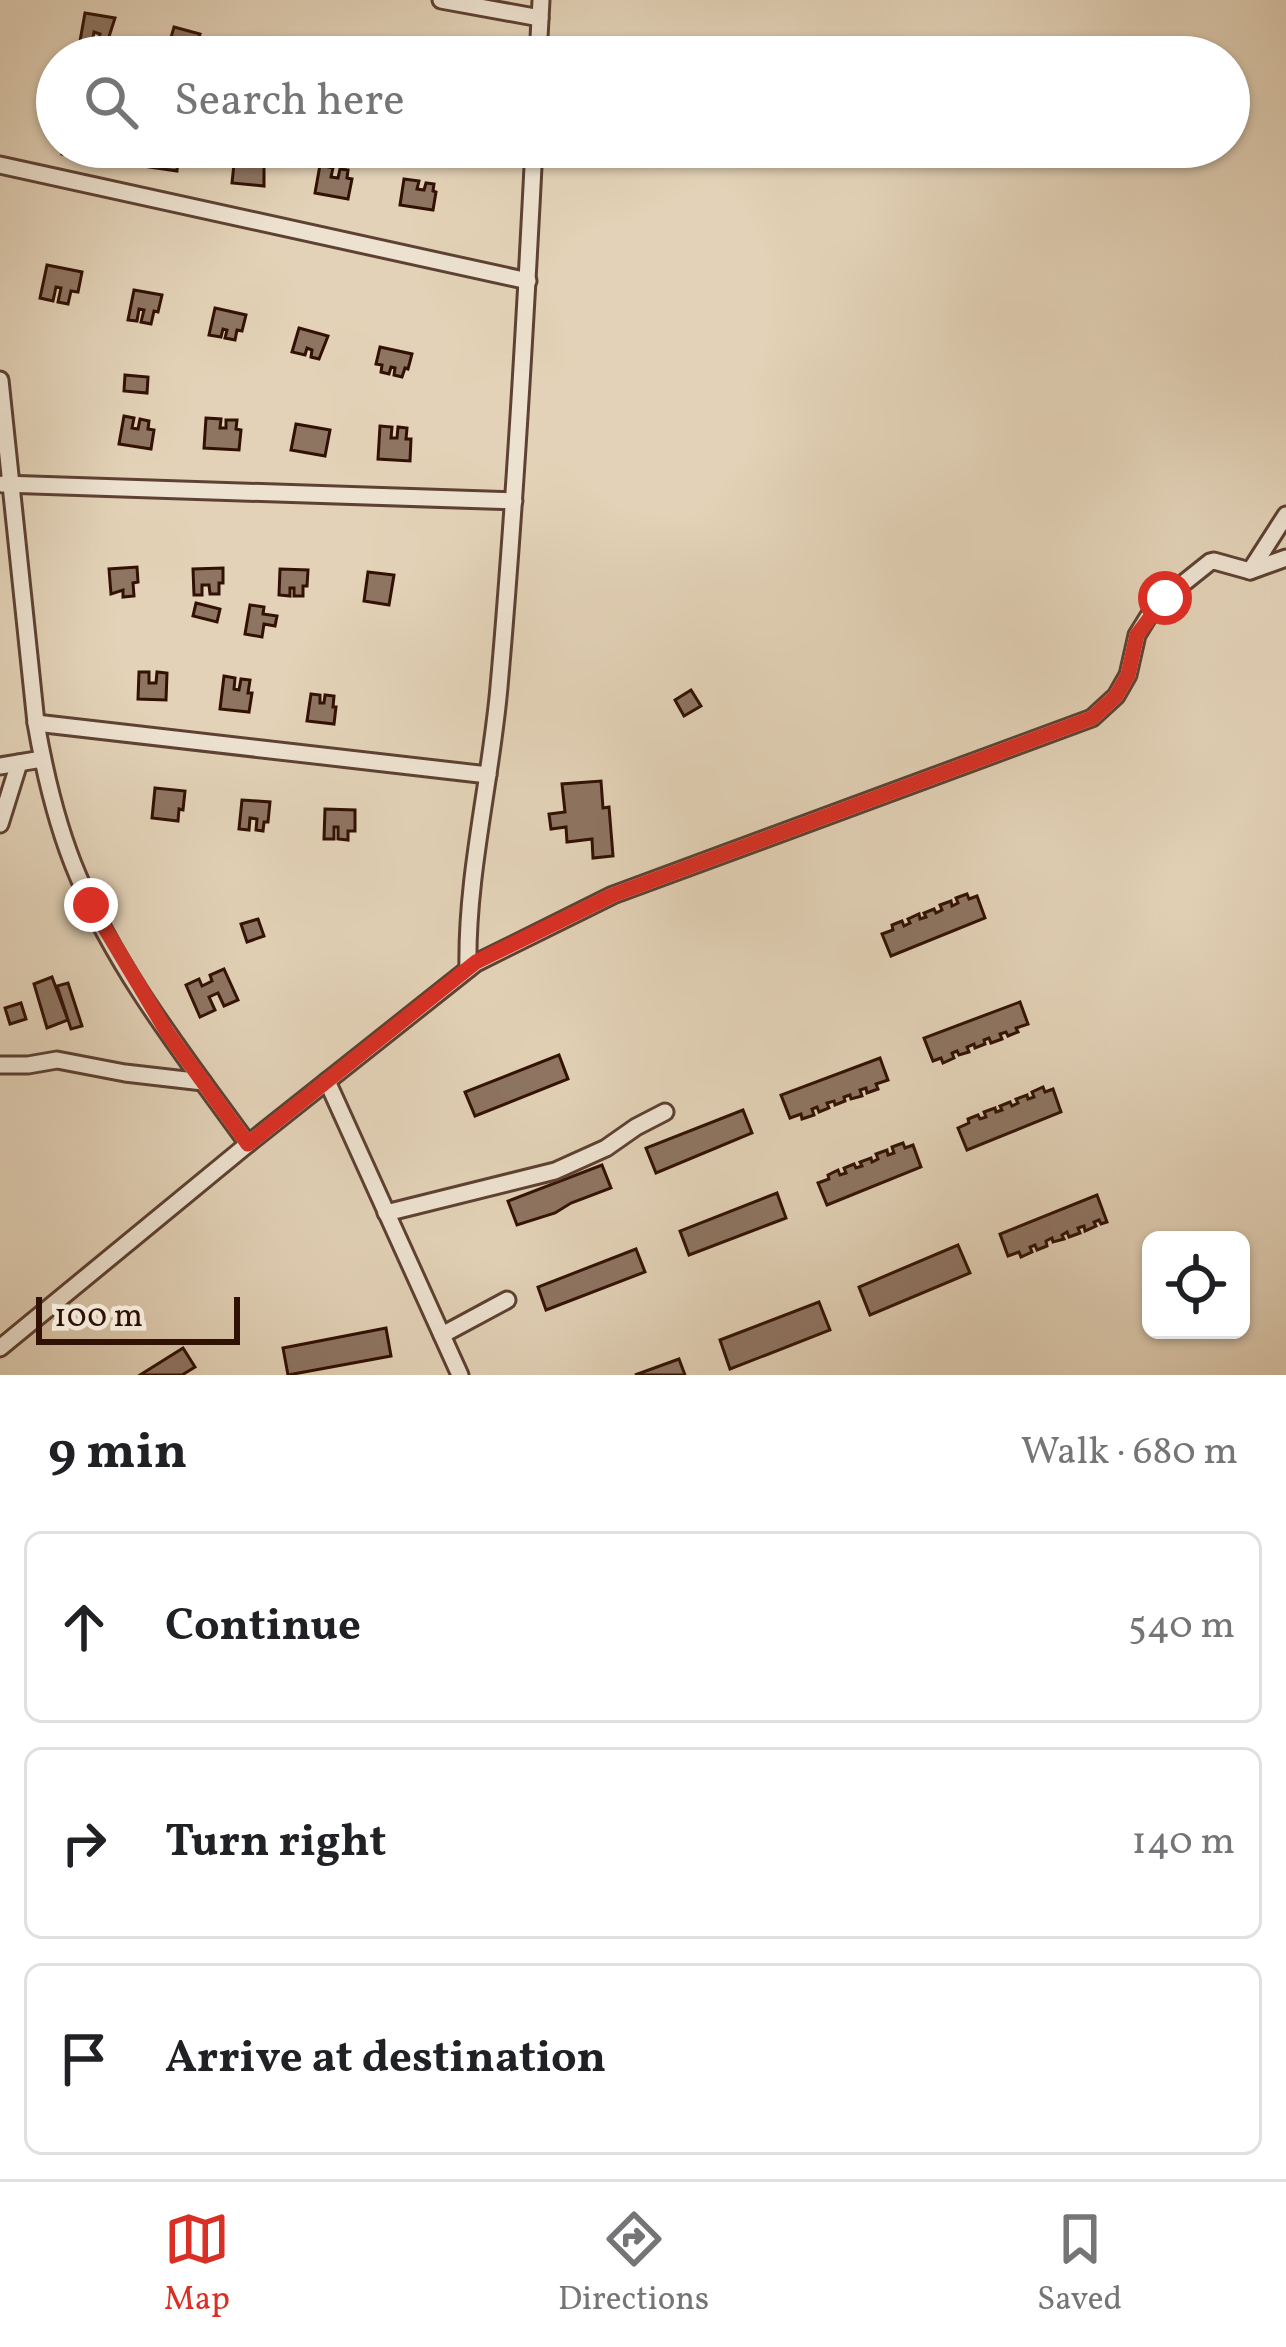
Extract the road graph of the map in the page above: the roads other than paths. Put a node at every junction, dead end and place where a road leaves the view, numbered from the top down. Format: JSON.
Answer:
{"nodes":[{"id":1,"x":441,"y":0,"type":"edge"},
{"id":2,"x":540,"y":9,"type":"edge"},
{"id":3,"x":0,"y":165,"type":"edge"},
{"id":4,"x":533,"y":168,"type":"edge"},
{"id":5,"x":528,"y":280,"type":"junction"},
{"id":6,"x":0,"y":380,"type":"edge"},
{"id":7,"x":5,"y":484,"type":"edge"},
{"id":8,"x":514,"y":502,"type":"junction"},
{"id":9,"x":1286,"y":515,"type":"edge"},
{"id":10,"x":1286,"y":558,"type":"edge"},
{"id":11,"x":1269,"y":566,"type":"junction"},
{"id":12,"x":1250,"y":571,"type":"junction"},
{"id":13,"x":1286,"y":573,"type":"edge"},
{"id":14,"x":36,"y":723,"type":"junction"},
{"id":15,"x":42,"y":759,"type":"junction"},
{"id":16,"x":19,"y":763,"type":"junction"},
{"id":17,"x":0,"y":766,"type":"edge"},
{"id":18,"x":488,"y":775,"type":"junction"},
{"id":19,"x":0,"y":824,"type":"edge"},
{"id":20,"x":468,"y":969,"type":"junction"},
{"id":21,"x":0,"y":1065,"type":"edge"},
{"id":22,"x":326,"y":1081,"type":"junction"},
{"id":23,"x":203,"y":1082,"type":"junction"},
{"id":24,"x":664,"y":1112,"type":"dead end"},
{"id":25,"x":248,"y":1144,"type":"junction"},
{"id":26,"x":386,"y":1213,"type":"junction"},
{"id":27,"x":507,"y":1300,"type":"dead end"},
{"id":28,"x":442,"y":1335,"type":"junction"},
{"id":29,"x":0,"y":1348,"type":"edge"},
{"id":30,"x":460,"y":1375,"type":"edge"}],
"edges":[{"from":1,"to":2,"type":"street"},
{"from":3,"to":5,"type":"street"},
{"from":4,"to":5,"type":"street"},
{"from":5,"to":8,"type":"street"},
{"from":6,"to":7,"type":"street"},
{"from":7,"to":8,"type":"street"},
{"from":7,"to":14,"type":"street"},
{"from":8,"to":18,"type":"street"},
{"from":9,"to":12,"type":"street"},
{"from":10,"to":11,"type":"street"},
{"from":11,"to":12,"type":"street"},
{"from":11,"to":13,"type":"street"},
{"from":12,"to":20,"type":"street"},
{"from":14,"to":15,"type":"street"},
{"from":14,"to":18,"type":"street"},
{"from":15,"to":16,"type":"street"},
{"from":15,"to":23,"type":"street"},
{"from":16,"to":17,"type":"street"},
{"from":16,"to":19,"type":"street"},
{"from":18,"to":20,"type":"street"},
{"from":20,"to":22,"type":"street"},
{"from":21,"to":23,"type":"street"},
{"from":22,"to":25,"type":"street"},
{"from":22,"to":26,"type":"street"},
{"from":23,"to":25,"type":"street"},
{"from":24,"to":26,"type":"street"},
{"from":25,"to":29,"type":"street"},
{"from":26,"to":28,"type":"street"},
{"from":27,"to":28,"type":"street"},
{"from":28,"to":30,"type":"street"}]}
